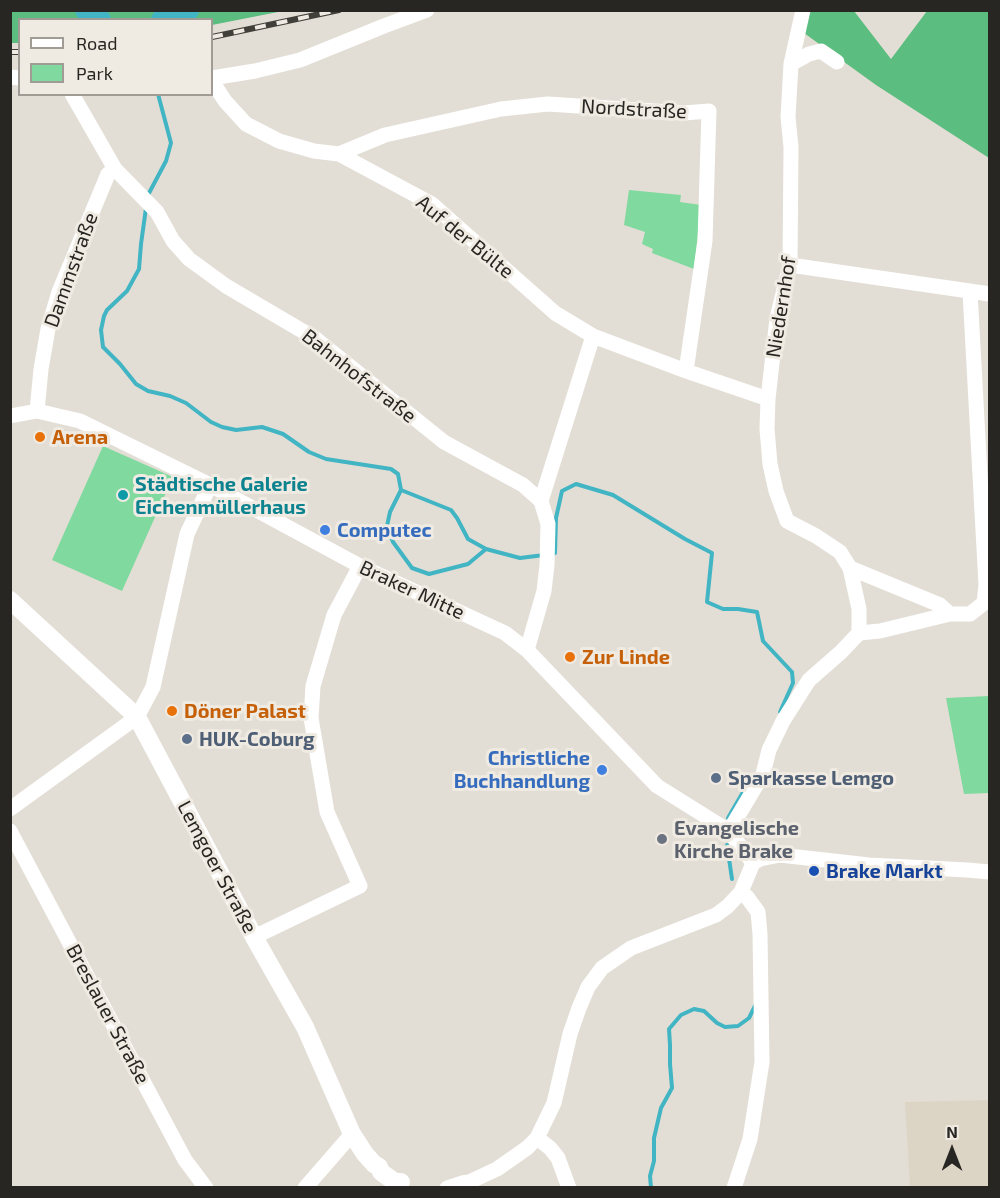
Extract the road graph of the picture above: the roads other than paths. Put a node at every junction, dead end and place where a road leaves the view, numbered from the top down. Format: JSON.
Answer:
{"nodes":[{"id":1,"x":427,"y":10,"type":"edge"},
{"id":2,"x":803,"y":10,"type":"edge"},
{"id":3,"x":837,"y":62,"type":"dead end"},
{"id":4,"x":791,"y":64,"type":"junction"},
{"id":5,"x":213,"y":80,"type":"edge"},
{"id":6,"x":213,"y":82,"type":"edge"},
{"id":7,"x":73,"y":96,"type":"edge"},
{"id":8,"x":339,"y":154,"type":"junction"},
{"id":9,"x":114,"y":169,"type":"junction"},
{"id":10,"x":790,"y":265,"type":"junction"},
{"id":11,"x":970,"y":292,"type":"junction"},
{"id":12,"x":990,"y":294,"type":"edge"},
{"id":13,"x":593,"y":336,"type":"junction"},
{"id":14,"x":686,"y":371,"type":"junction"},
{"id":15,"x":768,"y":399,"type":"junction"},
{"id":16,"x":37,"y":411,"type":"junction"},
{"id":17,"x":10,"y":416,"type":"edge"},
{"id":18,"x":984,"y":446,"type":"edge"},
{"id":19,"x":210,"y":485,"type":"junction"},
{"id":20,"x":541,"y":501,"type":"junction"},
{"id":21,"x":360,"y":566,"type":"junction"},
{"id":22,"x":850,"y":568,"type":"junction"},
{"id":23,"x":10,"y":600,"type":"edge"},
{"id":24,"x":950,"y":614,"type":"junction"},
{"id":25,"x":859,"y":633,"type":"junction"},
{"id":26,"x":528,"y":650,"type":"junction"},
{"id":27,"x":137,"y":717,"type":"junction"},
{"id":28,"x":10,"y":809,"type":"edge"},
{"id":29,"x":729,"y":831,"type":"junction"},
{"id":30,"x":12,"y":837,"type":"edge"},
{"id":31,"x":753,"y":863,"type":"junction"},
{"id":32,"x":990,"y":872,"type":"edge"},
{"id":33,"x":741,"y":892,"type":"junction"},
{"id":34,"x":254,"y":937,"type":"junction"},
{"id":35,"x":352,"y":1134,"type":"junction"},
{"id":36,"x":537,"y":1138,"type":"junction"},
{"id":37,"x":405,"y":1185,"type":"edge"},
{"id":38,"x":467,"y":1185,"type":"edge"},
{"id":39,"x":206,"y":1188,"type":"edge"},
{"id":40,"x":305,"y":1188,"type":"edge"},
{"id":41,"x":447,"y":1188,"type":"edge"},
{"id":42,"x":569,"y":1188,"type":"edge"},
{"id":43,"x":734,"y":1188,"type":"edge"}],
"edges":[{"from":1,"to":5,"type":"street"},
{"from":2,"to":4,"type":"street","name":"Niedernhof"},
{"from":3,"to":4,"type":"street"},
{"from":4,"to":10,"type":"street","name":"Niedernhof"},
{"from":6,"to":8,"type":"street","name":"Auf der Bülte"},
{"from":7,"to":9,"type":"street","name":"Bahnhofstraße"},
{"from":8,"to":13,"type":"street","name":"Auf der Bülte"},
{"from":8,"to":14,"type":"street","name":"Nordstraße"},
{"from":9,"to":16,"type":"street","name":"Dammstraße"},
{"from":9,"to":20,"type":"street","name":"Bahnhofstraße"},
{"from":10,"to":11,"type":"street"},
{"from":10,"to":15,"type":"street","name":"Niedernhof"},
{"from":11,"to":12,"type":"street"},
{"from":11,"to":18,"type":"street"},
{"from":13,"to":14,"type":"street","name":"Auf der Bülte"},
{"from":13,"to":20,"type":"street"},
{"from":14,"to":15,"type":"street","name":"Auf der Bülte"},
{"from":15,"to":22,"type":"street","name":"Niedernhof"},
{"from":16,"to":17,"type":"street","name":"Braker Mitte"},
{"from":16,"to":19,"type":"street","name":"Braker Mitte"},
{"from":18,"to":24,"type":"street"},
{"from":19,"to":21,"type":"street","name":"Braker Mitte"},
{"from":19,"to":27,"type":"street"},
{"from":20,"to":26,"type":"street"},
{"from":21,"to":26,"type":"street","name":"Braker Mitte"},
{"from":21,"to":34,"type":"street"},
{"from":22,"to":24,"type":"street","name":"Niedernhof"},
{"from":22,"to":25,"type":"street","name":"Niedernhof"},
{"from":23,"to":27,"type":"main road","name":"Lemgoer Straße"},
{"from":24,"to":25,"type":"street"},
{"from":25,"to":29,"type":"street"},
{"from":26,"to":29,"type":"street","name":"Braker Mitte"},
{"from":27,"to":28,"type":"street"},
{"from":27,"to":34,"type":"main road","name":"Lemgoer Straße"},
{"from":29,"to":31,"type":"street","name":"Braker Mitte"},
{"from":30,"to":39,"type":"street","name":"Breslauer Straße"},
{"from":31,"to":32,"type":"street"},
{"from":31,"to":33,"type":"street"},
{"from":33,"to":36,"type":"street"},
{"from":33,"to":43,"type":"street"},
{"from":34,"to":35,"type":"main road","name":"Lemgoer Straße"},
{"from":35,"to":37,"type":"main road","name":"Lemgoer Straße"},
{"from":35,"to":40,"type":"street"},
{"from":36,"to":38,"type":"street"},
{"from":36,"to":42,"type":"street"},
{"from":38,"to":41,"type":"street"}]}
